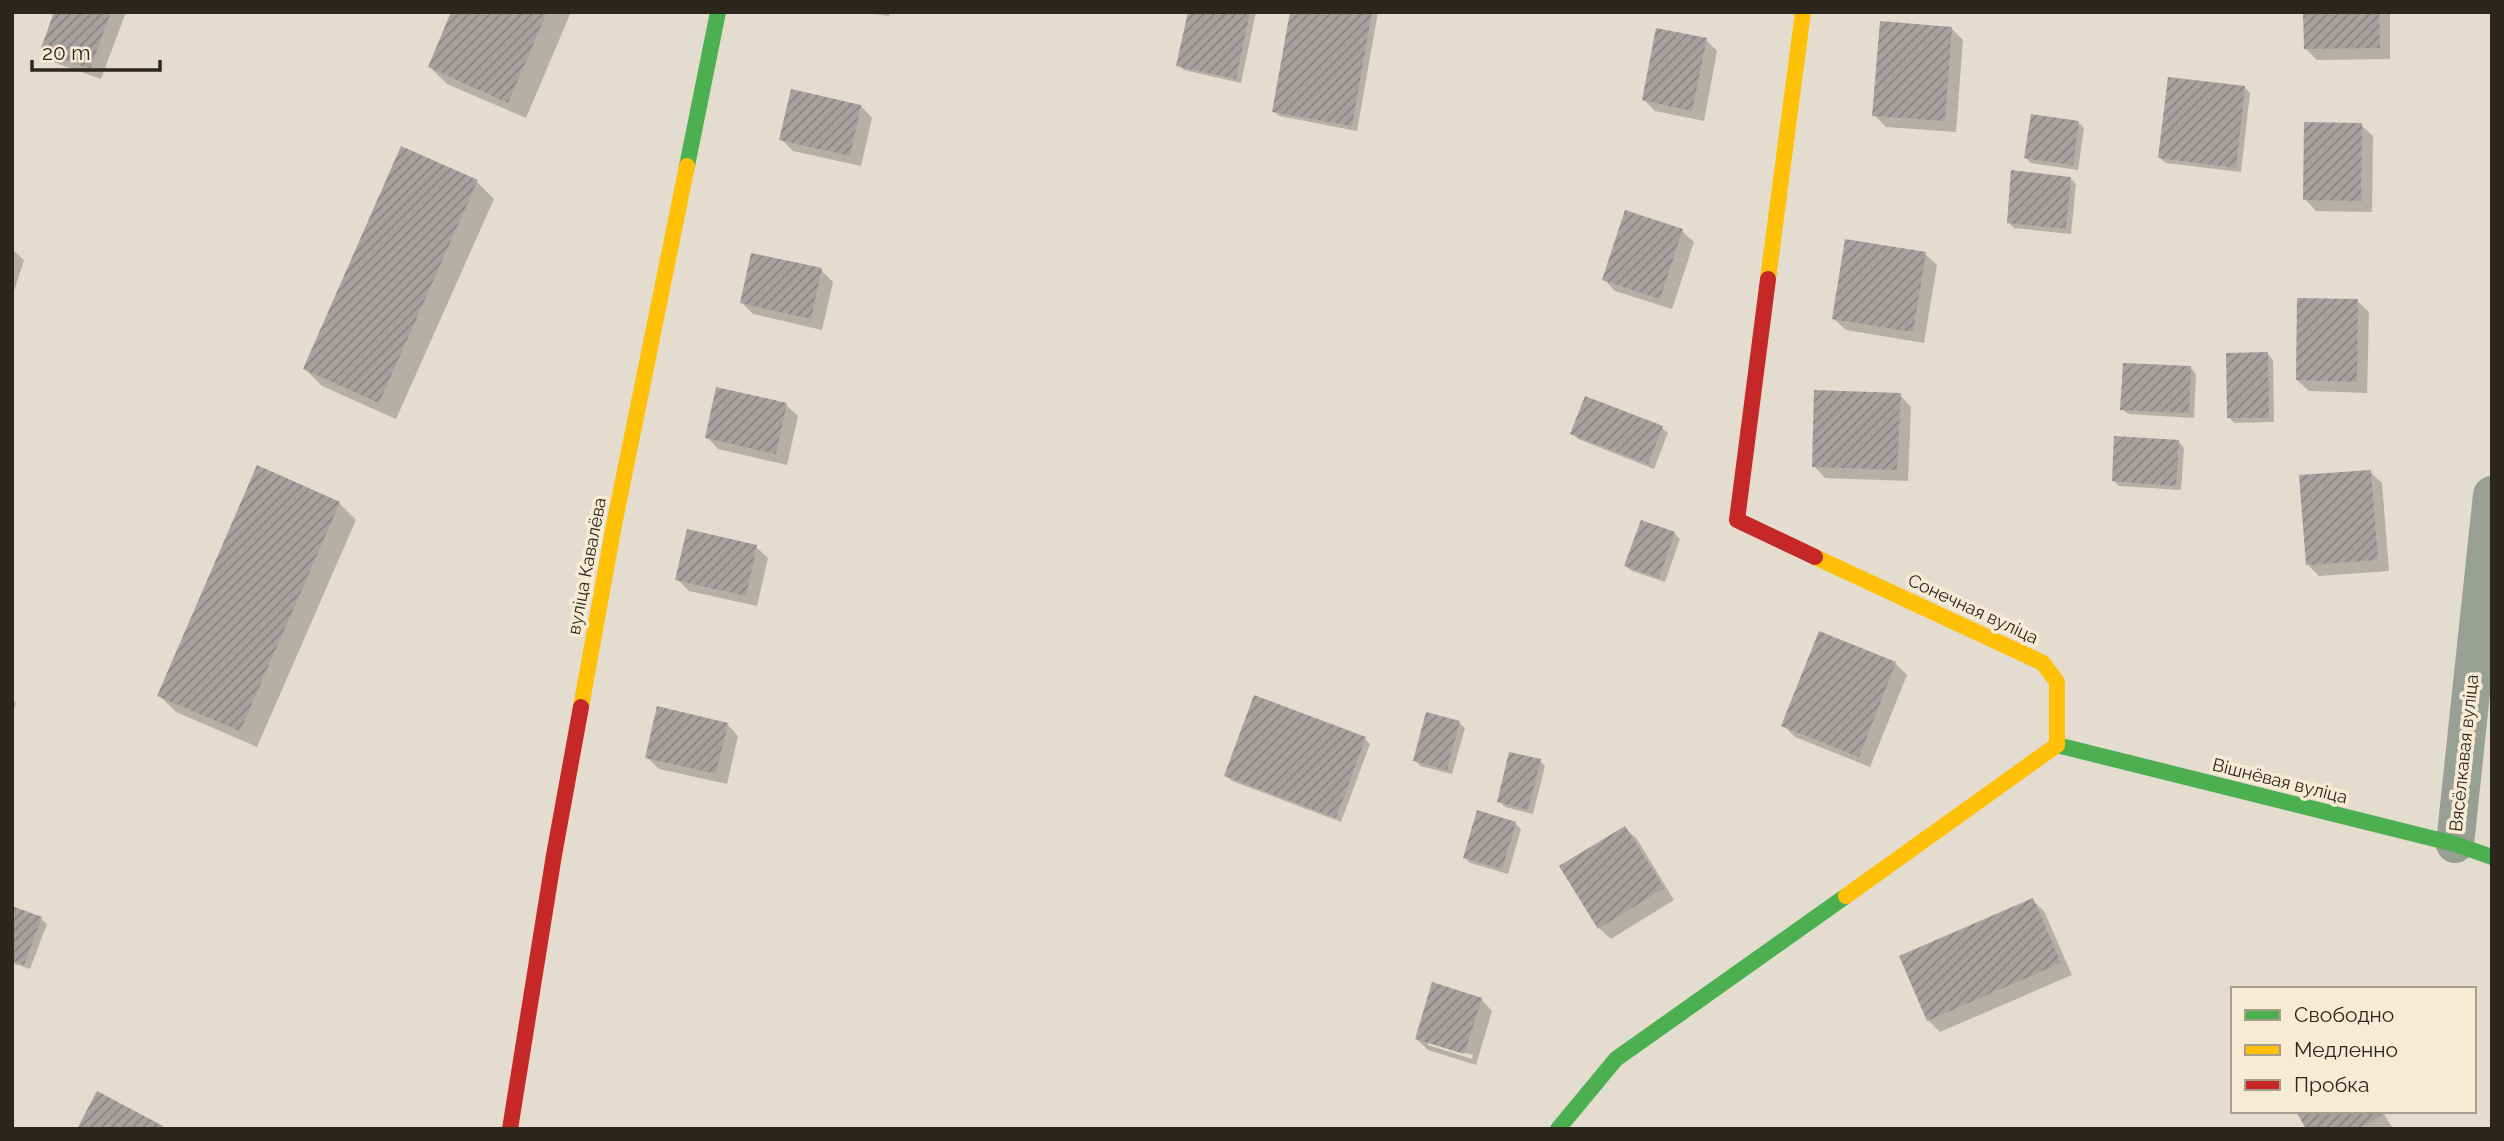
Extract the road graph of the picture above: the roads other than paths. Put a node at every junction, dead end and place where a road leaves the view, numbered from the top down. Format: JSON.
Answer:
{"nodes":[{"id":1,"x":718,"y":12,"type":"edge"},
{"id":2,"x":1803,"y":12,"type":"edge"},
{"id":3,"x":2492,"y":495,"type":"edge"},
{"id":4,"x":2057,"y":745,"type":"junction"},
{"id":5,"x":2455,"y":844,"type":"junction"},
{"id":6,"x":2492,"y":857,"type":"edge"},
{"id":7,"x":510,"y":1129,"type":"edge"},
{"id":8,"x":1558,"y":1129,"type":"edge"}],
"edges":[{"from":1,"to":7,"type":"street","name":"вуліца Кавалёва"},
{"from":2,"to":4,"type":"street","name":"Сонечная вуліца"},
{"from":3,"to":5,"type":"street","name":"Вясёлкавая вуліца"},
{"from":4,"to":5,"type":"street","name":"Вішнёвая вуліца"},
{"from":4,"to":8,"type":"street"},
{"from":5,"to":6,"type":"street","name":"Вішнёвая вуліца"}]}
